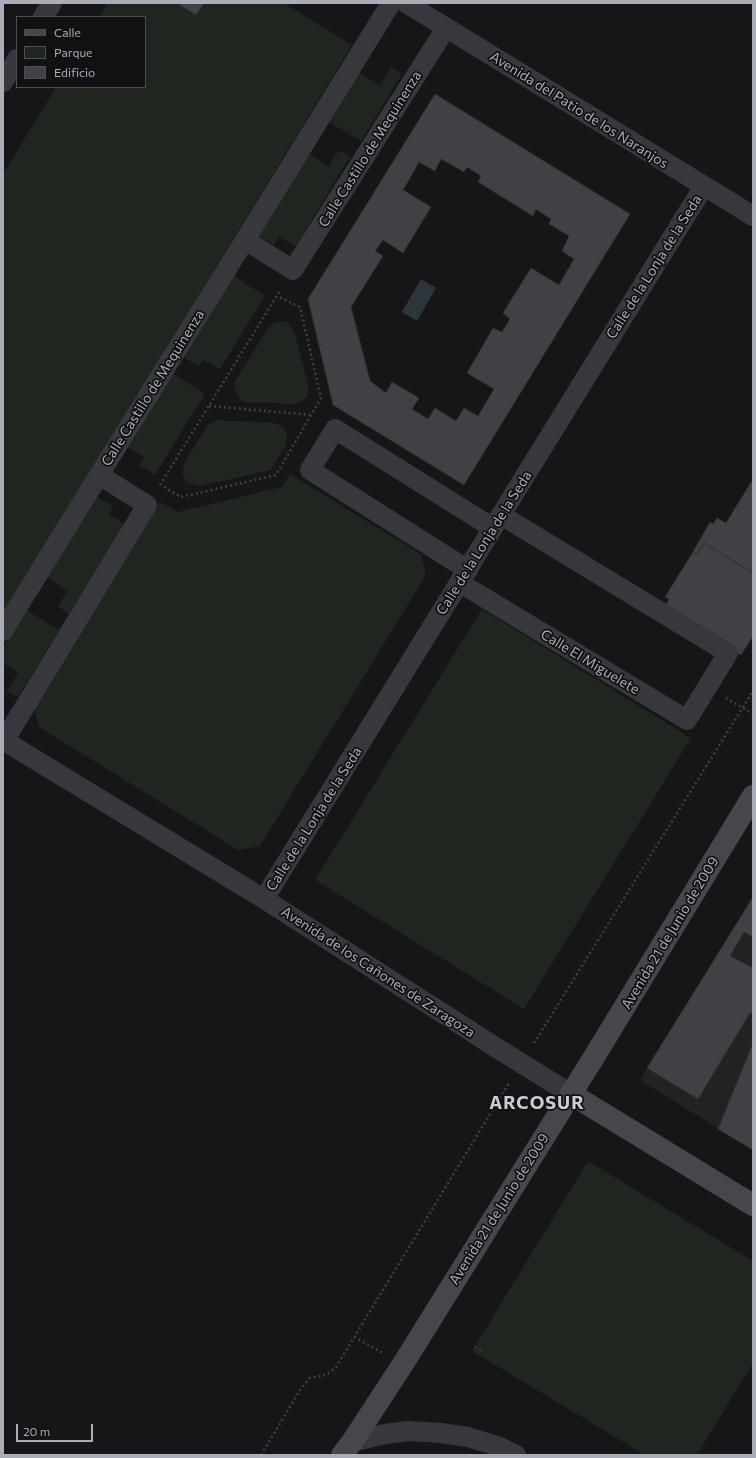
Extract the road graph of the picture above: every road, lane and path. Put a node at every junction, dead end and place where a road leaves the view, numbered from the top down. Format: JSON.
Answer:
{"nodes":[{"id":1,"x":52,"y":3,"type":"edge"},
{"id":2,"x":391,"y":3,"type":"edge"},
{"id":3,"x":406,"y":3,"type":"edge"},
{"id":4,"x":44,"y":16,"type":"edge"},
{"id":5,"x":446,"y":28,"type":"junction"},
{"id":6,"x":16,"y":62,"type":"edge"},
{"id":7,"x":3,"y":82,"type":"edge"},
{"id":8,"x":704,"y":186,"type":"junction"},
{"id":9,"x":753,"y":216,"type":"edge"},
{"id":10,"x":245,"y":240,"type":"junction"},
{"id":11,"x":293,"y":270,"type":"junction"},
{"id":12,"x":277,"y":296,"type":"junction"},
{"id":13,"x":209,"y":406,"type":"junction"},
{"id":14,"x":311,"y":414,"type":"junction"},
{"id":15,"x":335,"y":429,"type":"junction"},
{"id":16,"x":99,"y":475,"type":"junction"},
{"id":17,"x":497,"y":522,"type":"junction"},
{"id":18,"x":464,"y":576,"type":"junction"},
{"id":19,"x":3,"y":631,"type":"edge"},
{"id":20,"x":707,"y":686,"type":"junction"},
{"id":21,"x":753,"y":714,"type":"edge"},
{"id":22,"x":4,"y":740,"type":"edge"},
{"id":23,"x":753,"y":796,"type":"edge"},
{"id":24,"x":264,"y":899,"type":"junction"},
{"id":25,"x":571,"y":1094,"type":"junction"},
{"id":26,"x":753,"y":1205,"type":"edge"},
{"id":27,"x":475,"y":1347,"type":"dead end"},
{"id":28,"x":484,"y":1352,"type":"dead end"},
{"id":29,"x":347,"y":1448,"type":"edge"},
{"id":30,"x":516,"y":1455,"type":"edge"}],
"edges":[{"from":1,"to":4,"type":"street"},
{"from":2,"to":10,"type":"street","name":"Calle Castillo de Mequinenza"},
{"from":3,"to":5,"type":"street","name":"Avenida del Patio de los Naranjos"},
{"from":5,"to":8,"type":"street","name":"Avenida del Patio de los Naranjos"},
{"from":5,"to":11,"type":"street","name":"Calle Castillo de Mequinenza"},
{"from":6,"to":7,"type":"street"},
{"from":8,"to":9,"type":"street","name":"Avenida del Patio de los Naranjos"},
{"from":8,"to":17,"type":"street","name":"Calle de la Lonja de la Seda"},
{"from":10,"to":11,"type":"street"},
{"from":10,"to":16,"type":"street","name":"Calle Castillo de Mequinenza"},
{"from":11,"to":12,"type":"path"},
{"from":12,"to":13,"type":"path"},
{"from":12,"to":14,"type":"path"},
{"from":13,"to":14,"type":"path"},
{"from":13,"to":14,"type":"path"},
{"from":14,"to":15,"type":"path"},
{"from":15,"to":17,"type":"street","name":"Calle El Miguelete"},
{"from":15,"to":18,"type":"street","name":"Calle El Miguelete"},
{"from":16,"to":19,"type":"street","name":"Calle Castillo de Mequinenza"},
{"from":16,"to":22,"type":"street","name":"Calle Castillo de Mequinenza"},
{"from":17,"to":18,"type":"street","name":"Calle de la Lonja de la Seda"},
{"from":17,"to":20,"type":"street","name":"Calle El Miguelete"},
{"from":18,"to":20,"type":"street","name":"Calle El Miguelete"},
{"from":18,"to":24,"type":"street","name":"Calle de la Lonja de la Seda"},
{"from":20,"to":21,"type":"path"},
{"from":22,"to":24,"type":"street","name":"Avenida de los Cañones de Zaragoza"},
{"from":23,"to":25,"type":"main road","name":"Avenida 21 de Junio de 2009"},
{"from":24,"to":25,"type":"street","name":"Avenida de los Cañones de Zaragoza"},
{"from":25,"to":26,"type":"main road","name":"Avenida de los Cañones de Zaragoza"},
{"from":25,"to":29,"type":"main road","name":"Avenida 21 de Junio de 2009"},
{"from":27,"to":28,"type":"path"},
{"from":29,"to":30,"type":"street"}]}
